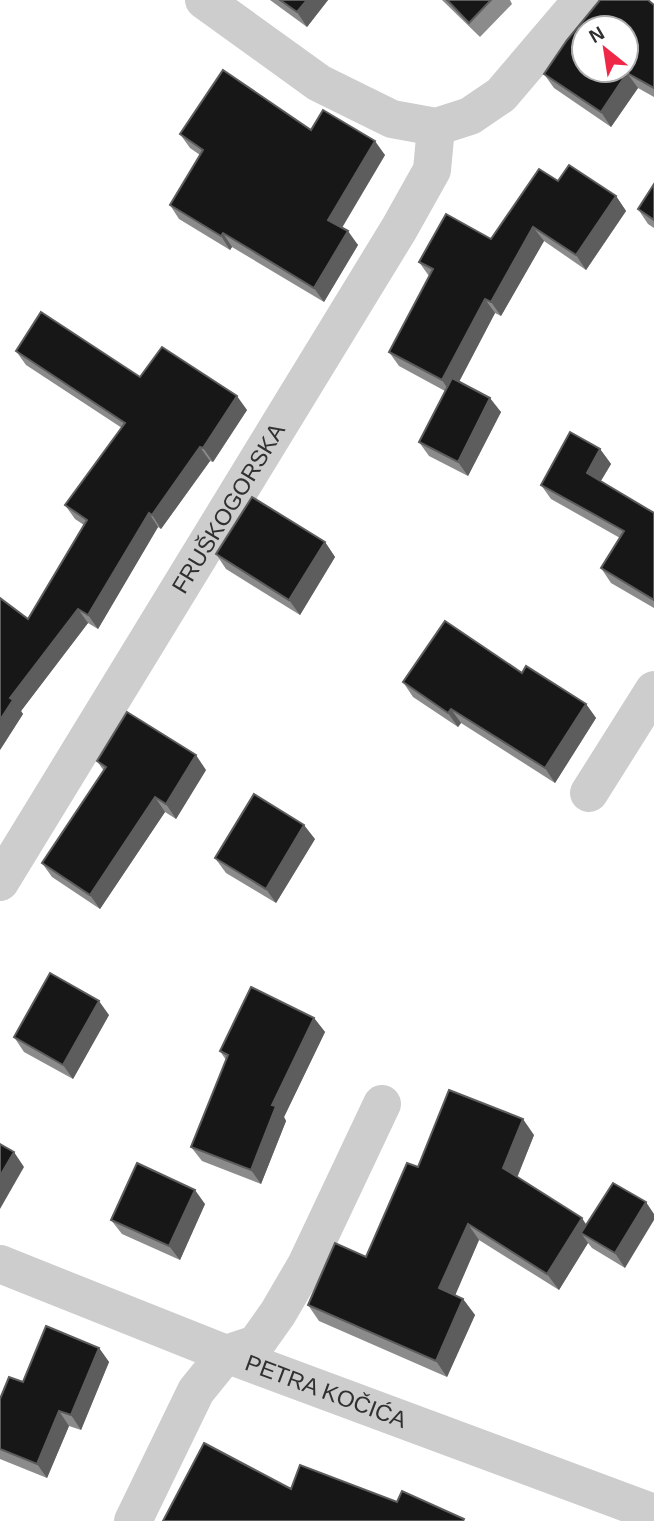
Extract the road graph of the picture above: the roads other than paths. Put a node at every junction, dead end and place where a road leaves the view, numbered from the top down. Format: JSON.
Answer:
{"nodes":[{"id":1,"x":204,"y":0,"type":"edge"},
{"id":2,"x":582,"y":0,"type":"edge"},
{"id":3,"x":436,"y":127,"type":"junction"},
{"id":4,"x":654,"y":690,"type":"edge"},
{"id":5,"x":589,"y":793,"type":"dead end"},
{"id":6,"x":0,"y":882,"type":"edge"},
{"id":7,"x":382,"y":1104,"type":"dead end"},
{"id":8,"x":0,"y":1264,"type":"edge"},
{"id":9,"x":226,"y":1354,"type":"junction"},
{"id":10,"x":654,"y":1513,"type":"edge"},
{"id":11,"x":133,"y":1521,"type":"edge"}],
"edges":[{"from":1,"to":3,"type":"street"},
{"from":2,"to":3,"type":"street"},
{"from":3,"to":6,"type":"street","name":"FRUŠKOGORSKA"},
{"from":4,"to":5,"type":"street"},
{"from":7,"to":9,"type":"street"},
{"from":8,"to":9,"type":"street","name":"PETRA KOČIĆA"},
{"from":9,"to":10,"type":"street","name":"PETRA KOČIĆA"},
{"from":9,"to":11,"type":"street"}]}
